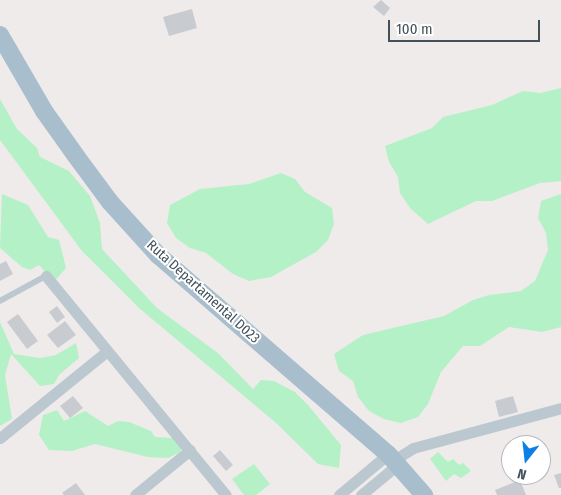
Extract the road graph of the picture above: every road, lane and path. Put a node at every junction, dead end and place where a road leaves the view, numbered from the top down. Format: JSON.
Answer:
{"nodes":[{"id":1,"x":0,"y":35,"type":"edge"},
{"id":2,"x":46,"y":276,"type":"joint"},
{"id":3,"x":0,"y":301,"type":"edge"},
{"id":4,"x":107,"y":350,"type":"junction"},
{"id":5,"x":561,"y":408,"type":"edge"},
{"id":6,"x":0,"y":438,"type":"edge"},
{"id":7,"x":190,"y":450,"type":"junction"},
{"id":8,"x":393,"y":460,"type":"junction"},
{"id":9,"x":135,"y":495,"type":"edge"},
{"id":10,"x":226,"y":495,"type":"edge"},
{"id":11,"x":338,"y":495,"type":"edge"},
{"id":12,"x":360,"y":495,"type":"edge"},
{"id":13,"x":424,"y":495,"type":"edge"}],
"edges":[{"from":1,"to":8,"type":"main road","name":"Ruta Departamental D023"},
{"from":2,"to":3,"type":"lane"},
{"from":2,"to":4,"type":"street"},
{"from":4,"to":6,"type":"street"},
{"from":4,"to":7,"type":"street"},
{"from":5,"to":8,"type":"street"},
{"from":7,"to":9,"type":"street"},
{"from":7,"to":10,"type":"street"},
{"from":8,"to":11,"type":"street"},
{"from":8,"to":12,"type":"street"},
{"from":8,"to":13,"type":"main road","name":"Ruta Departamental D023"}]}
